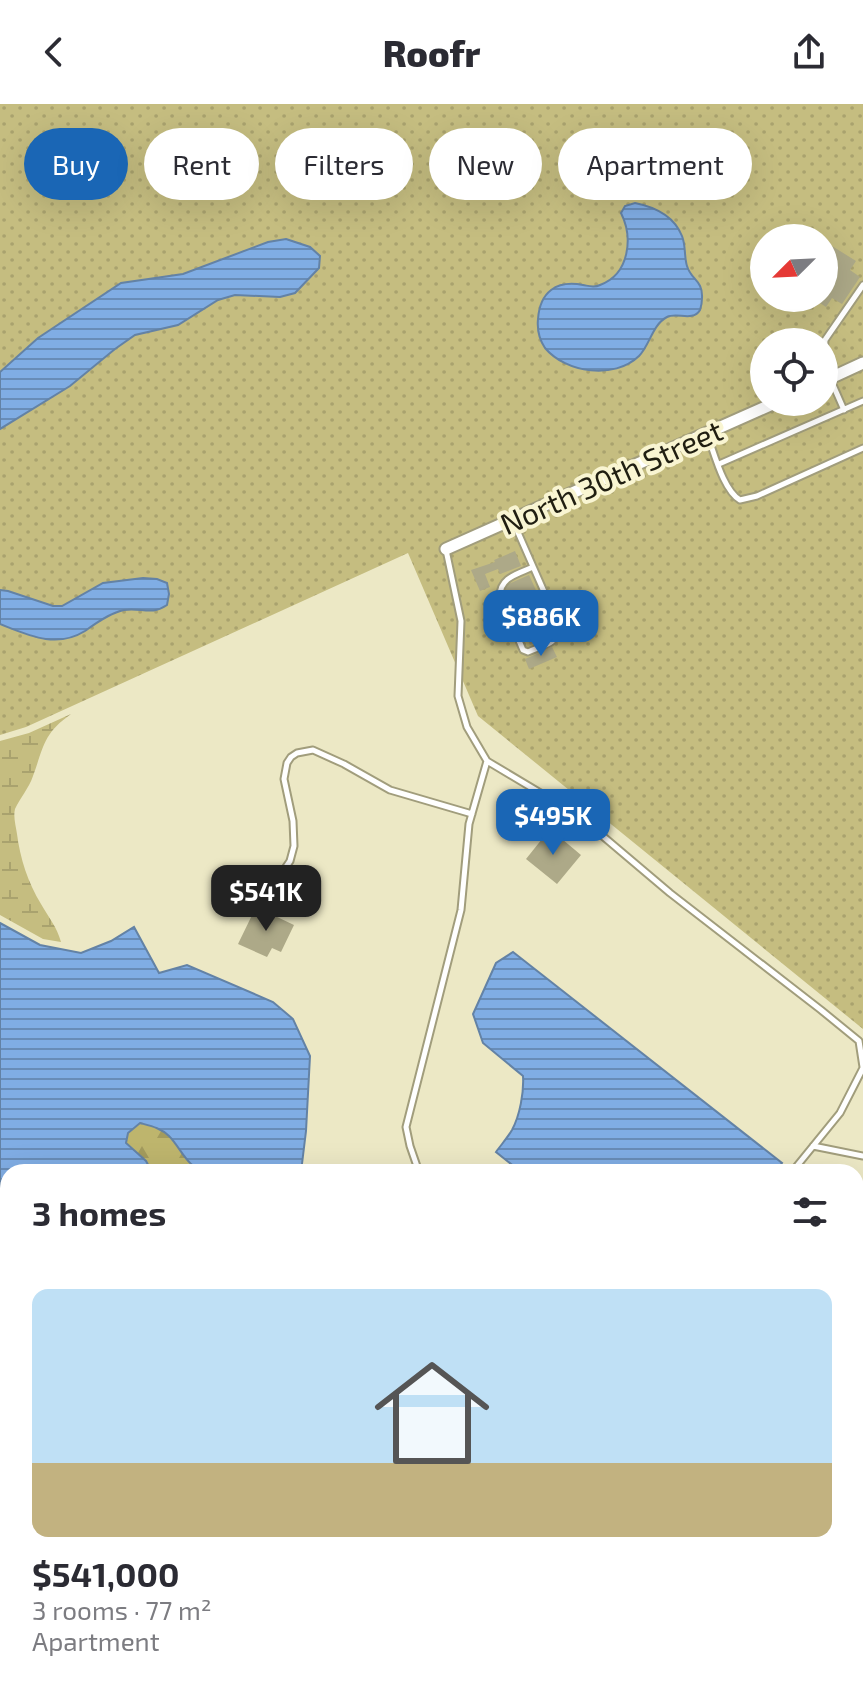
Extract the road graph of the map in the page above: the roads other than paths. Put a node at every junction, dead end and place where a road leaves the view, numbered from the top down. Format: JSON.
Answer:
{"nodes":[{"id":1,"x":863,"y":285,"type":"edge"},
{"id":2,"x":833,"y":328,"type":"edge"},
{"id":3,"x":863,"y":363,"type":"edge"},
{"id":4,"x":838,"y":375,"type":"edge"},
{"id":5,"x":838,"y":399,"type":"edge"},
{"id":6,"x":863,"y":401,"type":"edge"},
{"id":7,"x":844,"y":410,"type":"junction"},
{"id":8,"x":750,"y":414,"type":"edge"},
{"id":9,"x":707,"y":433,"type":"junction"},
{"id":10,"x":863,"y":448,"type":"edge"},
{"id":11,"x":719,"y":464,"type":"junction"},
{"id":12,"x":512,"y":520,"type":"junction"},
{"id":13,"x":446,"y":549,"type":"joint"},
{"id":14,"x":533,"y":567,"type":"junction"},
{"id":15,"x":487,"y":761,"type":"junction"},
{"id":16,"x":472,"y":814,"type":"junction"},
{"id":17,"x":264,"y":899,"type":"dead end"},
{"id":18,"x":863,"y":1067,"type":"edge"},
{"id":19,"x":813,"y":1146,"type":"junction"},
{"id":20,"x":863,"y":1156,"type":"edge"},
{"id":21,"x":416,"y":1164,"type":"edge"},
{"id":22,"x":798,"y":1164,"type":"edge"}],
"edges":[{"from":1,"to":2,"type":"lane"},
{"from":3,"to":4,"type":"street"},
{"from":5,"to":7,"type":"lane"},
{"from":6,"to":7,"type":"lane"},
{"from":7,"to":11,"type":"lane"},
{"from":8,"to":9,"type":"street","name":"North 30th Street"},
{"from":9,"to":11,"type":"lane"},
{"from":9,"to":12,"type":"street","name":"North 30th Street"},
{"from":10,"to":11,"type":"lane"},
{"from":12,"to":13,"type":"street","name":"North 30th Street"},
{"from":12,"to":14,"type":"lane"},
{"from":13,"to":15,"type":"lane"},
{"from":14,"to":14,"type":"lane"},
{"from":15,"to":16,"type":"lane"},
{"from":15,"to":18,"type":"lane"},
{"from":16,"to":17,"type":"lane"},
{"from":16,"to":21,"type":"lane"},
{"from":18,"to":19,"type":"lane"},
{"from":19,"to":20,"type":"lane"},
{"from":19,"to":22,"type":"lane"}]}
